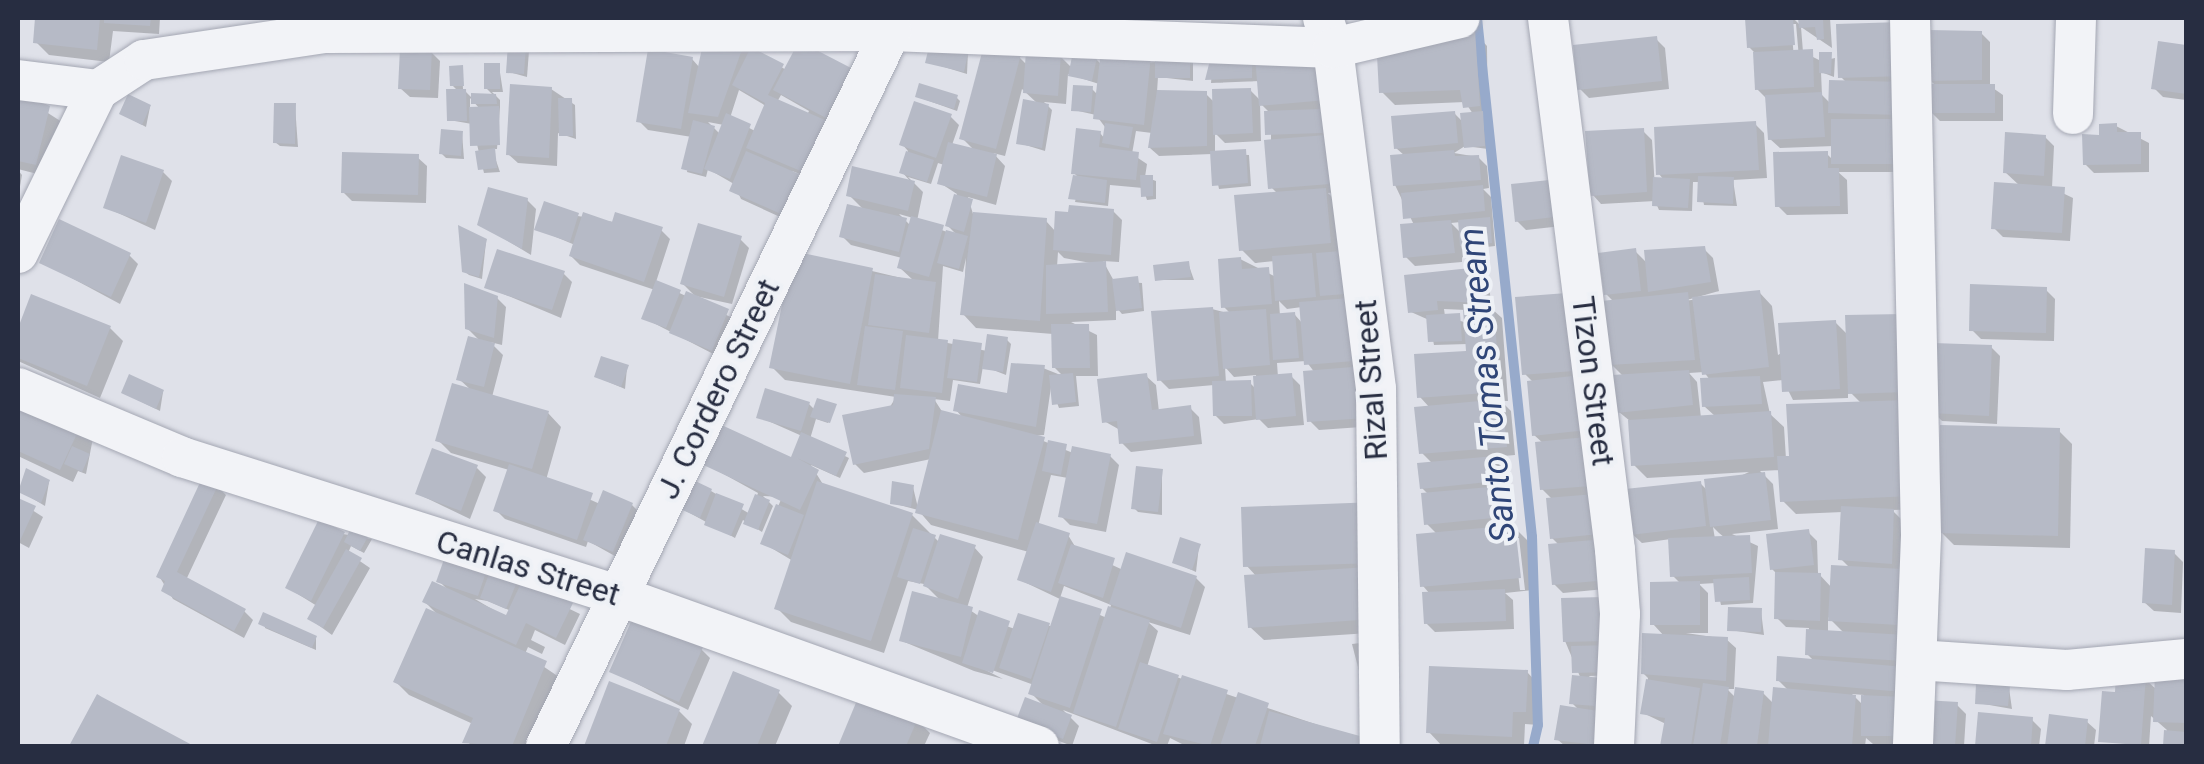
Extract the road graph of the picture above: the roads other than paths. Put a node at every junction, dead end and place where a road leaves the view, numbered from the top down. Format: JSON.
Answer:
{"nodes":[{"id":1,"x":1460,"y":18,"type":"edge"},
{"id":2,"x":1548,"y":18,"type":"edge"},
{"id":3,"x":1910,"y":18,"type":"edge"},
{"id":4,"x":2076,"y":18,"type":"edge"},
{"id":5,"x":891,"y":30,"type":"junction"},
{"id":6,"x":1328,"y":32,"type":"edge"},
{"id":7,"x":18,"y":80,"type":"edge"},
{"id":8,"x":98,"y":90,"type":"junction"},
{"id":9,"x":2073,"y":114,"type":"dead end"},
{"id":10,"x":18,"y":254,"type":"edge"},
{"id":11,"x":18,"y":388,"type":"edge"},
{"id":12,"x":619,"y":596,"type":"junction"},
{"id":13,"x":2186,"y":659,"type":"edge"},
{"id":14,"x":1917,"y":660,"type":"junction"},
{"id":15,"x":546,"y":746,"type":"edge"},
{"id":16,"x":1039,"y":746,"type":"edge"},
{"id":17,"x":1380,"y":746,"type":"edge"},
{"id":18,"x":1614,"y":746,"type":"edge"},
{"id":19,"x":1914,"y":746,"type":"edge"}],
"edges":[{"from":1,"to":6,"type":"street"},
{"from":2,"to":18,"type":"street","name":"Tizon Street"},
{"from":3,"to":14,"type":"street"},
{"from":4,"to":9,"type":"street"},
{"from":5,"to":6,"type":"street"},
{"from":5,"to":8,"type":"street"},
{"from":5,"to":12,"type":"street","name":"J. Cordero Street"},
{"from":6,"to":17,"type":"street","name":"Rizal Street"},
{"from":7,"to":8,"type":"street"},
{"from":8,"to":10,"type":"street"},
{"from":11,"to":12,"type":"street","name":"Canlas Street"},
{"from":12,"to":15,"type":"street","name":"J. Cordero Street"},
{"from":12,"to":16,"type":"street","name":"Canlas Street"},
{"from":13,"to":14,"type":"street"},
{"from":14,"to":19,"type":"street"}]}
